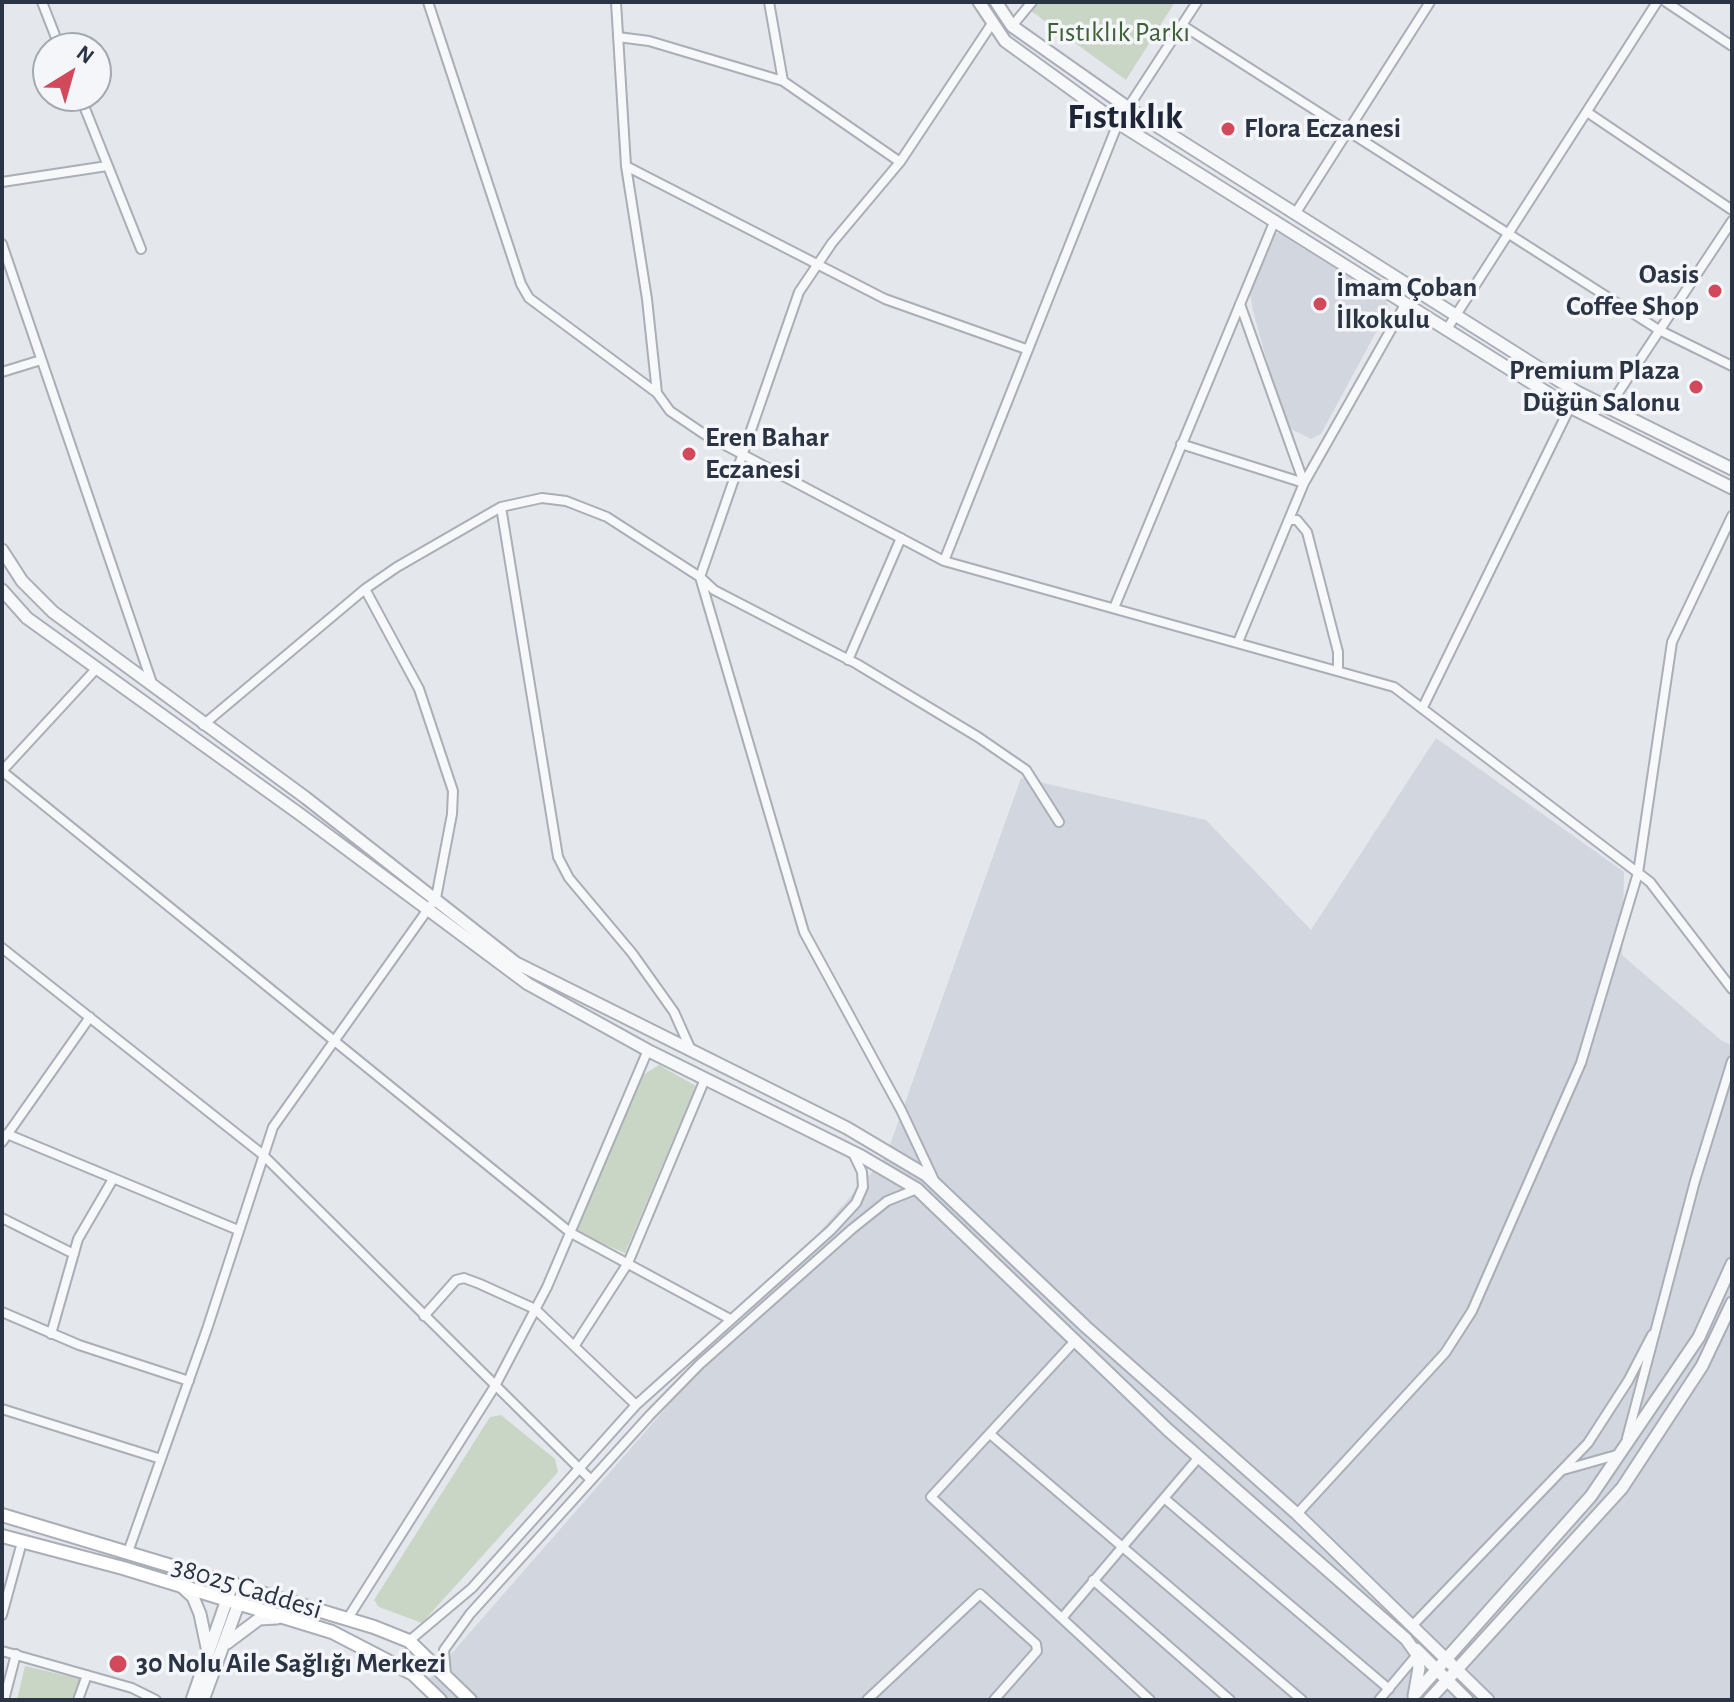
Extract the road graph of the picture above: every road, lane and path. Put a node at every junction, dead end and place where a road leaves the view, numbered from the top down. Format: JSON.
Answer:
{"nodes":[{"id":1,"x":42,"y":2,"type":"edge"},
{"id":2,"x":428,"y":2,"type":"edge"},
{"id":3,"x":616,"y":2,"type":"edge"},
{"id":4,"x":769,"y":2,"type":"edge"},
{"id":5,"x":979,"y":2,"type":"edge"},
{"id":6,"x":996,"y":2,"type":"edge"},
{"id":7,"x":1032,"y":2,"type":"edge"},
{"id":8,"x":1197,"y":2,"type":"edge"},
{"id":9,"x":1430,"y":2,"type":"edge"},
{"id":10,"x":1657,"y":2,"type":"edge"},
{"id":11,"x":1666,"y":2,"type":"edge"},
{"id":12,"x":991,"y":25,"type":"junction"},
{"id":13,"x":1182,"y":25,"type":"junction"},
{"id":14,"x":1012,"y":26,"type":"junction"},
{"id":15,"x":54,"y":32,"type":"edge"},
{"id":16,"x":618,"y":37,"type":"junction"},
{"id":17,"x":1732,"y":46,"type":"edge"},
{"id":18,"x":783,"y":81,"type":"junction"},
{"id":19,"x":1127,"y":107,"type":"junction"},
{"id":20,"x":86,"y":112,"type":"edge"},
{"id":21,"x":1587,"y":112,"type":"junction"},
{"id":22,"x":1118,"y":123,"type":"junction"},
{"id":23,"x":1349,"y":129,"type":"junction"},
{"id":24,"x":900,"y":162,"type":"junction"},
{"id":25,"x":107,"y":166,"type":"junction"},
{"id":26,"x":626,"y":166,"type":"junction"},
{"id":27,"x":2,"y":182,"type":"edge"},
{"id":28,"x":1732,"y":210,"type":"edge"},
{"id":29,"x":1295,"y":214,"type":"junction"},
{"id":30,"x":1275,"y":220,"type":"junction"},
{"id":31,"x":1732,"y":221,"type":"edge"},
{"id":32,"x":1509,"y":235,"type":"junction"},
{"id":33,"x":2,"y":244,"type":"edge"},
{"id":34,"x":141,"y":249,"type":"dead end"},
{"id":35,"x":815,"y":266,"type":"junction"},
{"id":36,"x":1406,"y":303,"type":"junction"},
{"id":37,"x":1240,"y":304,"type":"junction"},
{"id":38,"x":1455,"y":314,"type":"junction"},
{"id":39,"x":1447,"y":329,"type":"junction"},
{"id":40,"x":1659,"y":330,"type":"junction"},
{"id":41,"x":1026,"y":349,"type":"junction"},
{"id":42,"x":41,"y":360,"type":"junction"},
{"id":43,"x":1732,"y":366,"type":"edge"},
{"id":44,"x":2,"y":372,"type":"edge"},
{"id":45,"x":657,"y":393,"type":"junction"},
{"id":46,"x":1570,"y":407,"type":"junction"},
{"id":47,"x":1608,"y":408,"type":"junction"},
{"id":48,"x":1181,"y":444,"type":"junction"},
{"id":49,"x":745,"y":454,"type":"junction"},
{"id":50,"x":1732,"y":469,"type":"edge"},
{"id":51,"x":1304,"y":483,"type":"junction"},
{"id":52,"x":1732,"y":488,"type":"edge"},
{"id":53,"x":501,"y":507,"type":"junction"},
{"id":54,"x":1732,"y":516,"type":"edge"},
{"id":55,"x":1289,"y":520,"type":"junction"},
{"id":56,"x":901,"y":538,"type":"junction"},
{"id":57,"x":2,"y":550,"type":"edge"},
{"id":58,"x":944,"y":561,"type":"junction"},
{"id":59,"x":700,"y":577,"type":"junction"},
{"id":60,"x":365,"y":589,"type":"junction"},
{"id":61,"x":2,"y":590,"type":"edge"},
{"id":62,"x":6,"y":603,"type":"edge"},
{"id":63,"x":1114,"y":608,"type":"junction"},
{"id":64,"x":1238,"y":642,"type":"junction"},
{"id":65,"x":848,"y":660,"type":"junction"},
{"id":66,"x":97,"y":668,"type":"junction"},
{"id":67,"x":1338,"y":671,"type":"junction"},
{"id":68,"x":154,"y":688,"type":"junction"},
{"id":69,"x":1423,"y":707,"type":"junction"},
{"id":70,"x":203,"y":725,"type":"junction"},
{"id":71,"x":1059,"y":822,"type":"dead end"},
{"id":72,"x":1638,"y":873,"type":"junction"},
{"id":73,"x":436,"y":898,"type":"junction"},
{"id":74,"x":428,"y":910,"type":"junction"},
{"id":75,"x":2,"y":948,"type":"edge"},
{"id":76,"x":1732,"y":989,"type":"edge"},
{"id":77,"x":90,"y":1017,"type":"junction"},
{"id":78,"x":336,"y":1041,"type":"junction"},
{"id":79,"x":648,"y":1050,"type":"junction"},
{"id":80,"x":692,"y":1053,"type":"junction"},
{"id":81,"x":1732,"y":1061,"type":"edge"},
{"id":82,"x":705,"y":1079,"type":"junction"},
{"id":83,"x":4,"y":1138,"type":"edge"},
{"id":84,"x":852,"y":1152,"type":"junction"},
{"id":85,"x":262,"y":1154,"type":"junction"},
{"id":86,"x":113,"y":1179,"type":"junction"},
{"id":87,"x":935,"y":1183,"type":"junction"},
{"id":88,"x":917,"y":1189,"type":"junction"},
{"id":89,"x":856,"y":1203,"type":"junction"},
{"id":90,"x":2,"y":1218,"type":"edge"},
{"id":91,"x":863,"y":1221,"type":"junction"},
{"id":92,"x":238,"y":1230,"type":"junction"},
{"id":93,"x":571,"y":1233,"type":"junction"},
{"id":94,"x":74,"y":1254,"type":"junction"},
{"id":95,"x":628,"y":1263,"type":"junction"},
{"id":96,"x":1732,"y":1264,"type":"edge"},
{"id":97,"x":1732,"y":1303,"type":"edge"},
{"id":98,"x":535,"y":1309,"type":"junction"},
{"id":99,"x":2,"y":1312,"type":"edge"},
{"id":100,"x":424,"y":1316,"type":"junction"},
{"id":101,"x":730,"y":1319,"type":"junction"},
{"id":102,"x":1657,"y":1327,"type":"junction"},
{"id":103,"x":51,"y":1334,"type":"junction"},
{"id":104,"x":1074,"y":1342,"type":"junction"},
{"id":105,"x":575,"y":1345,"type":"junction"},
{"id":106,"x":189,"y":1381,"type":"junction"},
{"id":107,"x":495,"y":1386,"type":"junction"},
{"id":108,"x":636,"y":1405,"type":"junction"},
{"id":109,"x":2,"y":1409,"type":"edge"},
{"id":110,"x":990,"y":1434,"type":"junction"},
{"id":111,"x":1622,"y":1452,"type":"junction"},
{"id":112,"x":1199,"y":1457,"type":"junction"},
{"id":113,"x":161,"y":1459,"type":"junction"},
{"id":114,"x":577,"y":1466,"type":"junction"},
{"id":115,"x":1563,"y":1470,"type":"junction"},
{"id":116,"x":591,"y":1480,"type":"junction"},
{"id":117,"x":1164,"y":1498,"type":"junction"},
{"id":118,"x":1297,"y":1514,"type":"junction"},
{"id":119,"x":2,"y":1515,"type":"edge"},
{"id":120,"x":2,"y":1536,"type":"edge"},
{"id":121,"x":22,"y":1542,"type":"junction"},
{"id":122,"x":1120,"y":1548,"type":"junction"},
{"id":123,"x":128,"y":1552,"type":"junction"},
{"id":124,"x":1093,"y":1580,"type":"junction"},
{"id":125,"x":180,"y":1584,"type":"junction"},
{"id":126,"x":239,"y":1584,"type":"junction"},
{"id":127,"x":227,"y":1598,"type":"junction"},
{"id":128,"x":240,"y":1602,"type":"junction"},
{"id":129,"x":2,"y":1615,"type":"edge"},
{"id":130,"x":348,"y":1618,"type":"junction"},
{"id":131,"x":1062,"y":1618,"type":"junction"},
{"id":132,"x":292,"y":1619,"type":"junction"},
{"id":133,"x":1412,"y":1626,"type":"junction"},
{"id":134,"x":1406,"y":1639,"type":"junction"},
{"id":135,"x":409,"y":1641,"type":"junction"},
{"id":136,"x":2,"y":1651,"type":"edge"},
{"id":137,"x":16,"y":1654,"type":"junction"},
{"id":138,"x":213,"y":1655,"type":"junction"},
{"id":139,"x":1416,"y":1656,"type":"junction"},
{"id":140,"x":1446,"y":1659,"type":"junction"},
{"id":141,"x":1437,"y":1669,"type":"junction"},
{"id":142,"x":1457,"y":1670,"type":"junction"},
{"id":143,"x":87,"y":1675,"type":"junction"},
{"id":144,"x":446,"y":1675,"type":"junction"},
{"id":145,"x":1446,"y":1681,"type":"junction"},
{"id":146,"x":1389,"y":1689,"type":"junction"},
{"id":147,"x":1415,"y":1695,"type":"edge"},
{"id":148,"x":4,"y":1700,"type":"edge"},
{"id":149,"x":78,"y":1700,"type":"edge"},
{"id":150,"x":156,"y":1700,"type":"edge"},
{"id":151,"x":192,"y":1700,"type":"edge"},
{"id":152,"x":203,"y":1700,"type":"edge"},
{"id":153,"x":440,"y":1700,"type":"edge"},
{"id":154,"x":470,"y":1700,"type":"edge"},
{"id":155,"x":867,"y":1700,"type":"edge"},
{"id":156,"x":994,"y":1700,"type":"edge"},
{"id":157,"x":1150,"y":1700,"type":"edge"},
{"id":158,"x":1230,"y":1700,"type":"edge"},
{"id":159,"x":1302,"y":1700,"type":"edge"},
{"id":160,"x":1379,"y":1700,"type":"edge"},
{"id":161,"x":1429,"y":1700,"type":"edge"},
{"id":162,"x":1467,"y":1700,"type":"edge"},
{"id":163,"x":1488,"y":1700,"type":"edge"}],
"edges":[{"from":1,"to":15,"type":"street"},
{"from":2,"to":45,"type":"street"},
{"from":3,"to":16,"type":"street"},
{"from":4,"to":18,"type":"street"},
{"from":5,"to":12,"type":"street"},
{"from":6,"to":14,"type":"street"},
{"from":7,"to":14,"type":"street"},
{"from":8,"to":13,"type":"street"},
{"from":9,"to":23,"type":"street"},
{"from":10,"to":21,"type":"street"},
{"from":11,"to":17,"type":"street"},
{"from":12,"to":22,"type":"street"},
{"from":12,"to":24,"type":"street"},
{"from":13,"to":19,"type":"street"},
{"from":13,"to":23,"type":"street"},
{"from":14,"to":19,"type":"street"},
{"from":16,"to":18,"type":"street"},
{"from":16,"to":26,"type":"street"},
{"from":18,"to":24,"type":"street"},
{"from":19,"to":22,"type":"street"},
{"from":19,"to":29,"type":"street"},
{"from":20,"to":25,"type":"street"},
{"from":21,"to":28,"type":"street"},
{"from":21,"to":32,"type":"street"},
{"from":22,"to":30,"type":"street"},
{"from":22,"to":41,"type":"street"},
{"from":23,"to":29,"type":"street"},
{"from":23,"to":32,"type":"street"},
{"from":24,"to":35,"type":"street"},
{"from":25,"to":27,"type":"street"},
{"from":25,"to":34,"type":"street"},
{"from":26,"to":35,"type":"street"},
{"from":26,"to":45,"type":"street"},
{"from":29,"to":38,"type":"street"},
{"from":30,"to":36,"type":"street"},
{"from":30,"to":37,"type":"street"},
{"from":31,"to":40,"type":"street"},
{"from":32,"to":38,"type":"street"},
{"from":32,"to":40,"type":"street"},
{"from":33,"to":42,"type":"street"},
{"from":35,"to":41,"type":"street"},
{"from":35,"to":49,"type":"street"},
{"from":36,"to":39,"type":"street"},
{"from":36,"to":51,"type":"street"},
{"from":37,"to":48,"type":"street"},
{"from":37,"to":51,"type":"street"},
{"from":38,"to":39,"type":"street"},
{"from":38,"to":47,"type":"street"},
{"from":39,"to":46,"type":"street"},
{"from":40,"to":43,"type":"street"},
{"from":40,"to":47,"type":"street"},
{"from":41,"to":58,"type":"street"},
{"from":42,"to":44,"type":"street"},
{"from":42,"to":68,"type":"street"},
{"from":45,"to":49,"type":"street"},
{"from":46,"to":52,"type":"street"},
{"from":46,"to":69,"type":"street"},
{"from":47,"to":50,"type":"street"},
{"from":48,"to":51,"type":"street"},
{"from":48,"to":63,"type":"street"},
{"from":49,"to":56,"type":"street"},
{"from":49,"to":59,"type":"street"},
{"from":51,"to":55,"type":"street"},
{"from":53,"to":59,"type":"street"},
{"from":53,"to":60,"type":"street"},
{"from":53,"to":80,"type":"street"},
{"from":54,"to":72,"type":"street"},
{"from":55,"to":64,"type":"street"},
{"from":55,"to":67,"type":"street"},
{"from":56,"to":58,"type":"street"},
{"from":56,"to":65,"type":"street"},
{"from":57,"to":68,"type":"street"},
{"from":58,"to":63,"type":"street"},
{"from":59,"to":65,"type":"street"},
{"from":59,"to":87,"type":"street"},
{"from":60,"to":70,"type":"street"},
{"from":60,"to":73,"type":"street"},
{"from":61,"to":62,"type":"street"},
{"from":62,"to":66,"type":"street"},
{"from":63,"to":64,"type":"street"},
{"from":64,"to":67,"type":"street"},
{"from":65,"to":71,"type":"street"},
{"from":66,"to":74,"type":"street"},
{"from":66,"to":78,"type":"street"},
{"from":67,"to":69,"type":"street"},
{"from":68,"to":70,"type":"street"},
{"from":69,"to":72,"type":"street"},
{"from":70,"to":73,"type":"street"},
{"from":72,"to":76,"type":"street"},
{"from":72,"to":118,"type":"street"},
{"from":73,"to":74,"type":"street"},
{"from":73,"to":80,"type":"street"},
{"from":74,"to":78,"type":"street"},
{"from":74,"to":79,"type":"street"},
{"from":75,"to":77,"type":"street"},
{"from":77,"to":83,"type":"street"},
{"from":77,"to":85,"type":"street"},
{"from":78,"to":85,"type":"street"},
{"from":78,"to":93,"type":"street"},
{"from":79,"to":82,"type":"street"},
{"from":79,"to":93,"type":"street"},
{"from":80,"to":87,"type":"street"},
{"from":81,"to":102,"type":"street"},
{"from":82,"to":84,"type":"street"},
{"from":82,"to":95,"type":"street"},
{"from":83,"to":86,"type":"street"},
{"from":84,"to":88,"type":"street"},
{"from":84,"to":89,"type":"street"},
{"from":85,"to":92,"type":"street"},
{"from":85,"to":100,"type":"street"},
{"from":86,"to":92,"type":"street"},
{"from":86,"to":94,"type":"street"},
{"from":87,"to":118,"type":"street"},
{"from":88,"to":91,"type":"street"},
{"from":88,"to":104,"type":"street"},
{"from":89,"to":91,"type":"street"},
{"from":89,"to":101,"type":"street"},
{"from":90,"to":94,"type":"street"},
{"from":91,"to":116,"type":"street"},
{"from":92,"to":106,"type":"street"},
{"from":93,"to":95,"type":"street"},
{"from":93,"to":98,"type":"street"},
{"from":94,"to":103,"type":"street"},
{"from":95,"to":101,"type":"street"},
{"from":95,"to":105,"type":"street"},
{"from":96,"to":111,"type":"street"},
{"from":97,"to":142,"type":"street"},
{"from":98,"to":100,"type":"street"},
{"from":98,"to":105,"type":"street"},
{"from":98,"to":107,"type":"street"},
{"from":99,"to":103,"type":"street"},
{"from":100,"to":107,"type":"street"},
{"from":101,"to":108,"type":"street"},
{"from":102,"to":111,"type":"street"},
{"from":102,"to":115,"type":"street"},
{"from":103,"to":106,"type":"street"},
{"from":104,"to":110,"type":"street"},
{"from":104,"to":112,"type":"street"},
{"from":105,"to":108,"type":"street"},
{"from":106,"to":113,"type":"street"},
{"from":107,"to":114,"type":"street"},
{"from":107,"to":130,"type":"street"},
{"from":108,"to":114,"type":"street"},
{"from":109,"to":113,"type":"street"},
{"from":110,"to":122,"type":"street"},
{"from":110,"to":131,"type":"street"},
{"from":111,"to":115,"type":"street"},
{"from":111,"to":140,"type":"street"},
{"from":112,"to":117,"type":"street"},
{"from":112,"to":134,"type":"street"},
{"from":113,"to":123,"type":"street"},
{"from":114,"to":116,"type":"street"},
{"from":114,"to":135,"type":"street"},
{"from":115,"to":133,"type":"street"},
{"from":116,"to":144,"type":"street"},
{"from":117,"to":122,"type":"street"},
{"from":117,"to":146,"type":"street"},
{"from":118,"to":133,"type":"street"},
{"from":119,"to":123,"type":"main road","name":"38025 Caddesi"},
{"from":120,"to":121,"type":"main road","name":"38025 Caddesi"},
{"from":121,"to":125,"type":"main road","name":"38025 Caddesi"},
{"from":121,"to":129,"type":"street"},
{"from":122,"to":124,"type":"street"},
{"from":122,"to":159,"type":"street"},
{"from":123,"to":126,"type":"main road","name":"38025 Caddesi"},
{"from":124,"to":131,"type":"street"},
{"from":124,"to":158,"type":"street"},
{"from":125,"to":127,"type":"main road","name":"38025 Caddesi"},
{"from":125,"to":138,"type":"street"},
{"from":126,"to":127,"type":"street"},
{"from":126,"to":128,"type":"street"},
{"from":126,"to":130,"type":"main road","name":"38025 Caddesi"},
{"from":127,"to":128,"type":"main road","name":"38025 Caddesi"},
{"from":127,"to":138,"type":"street"},
{"from":128,"to":132,"type":"main road","name":"38025 Caddesi"},
{"from":128,"to":138,"type":"street"},
{"from":130,"to":135,"type":"main road","name":"38025 Caddesi"},
{"from":131,"to":157,"type":"street"},
{"from":132,"to":138,"type":"street"},
{"from":132,"to":153,"type":"main road","name":"38025 Caddesi"},
{"from":133,"to":140,"type":"street"},
{"from":134,"to":139,"type":"street"},
{"from":134,"to":141,"type":"street"},
{"from":135,"to":144,"type":"main road","name":"38025 Caddesi"},
{"from":136,"to":137,"type":"street"},
{"from":137,"to":143,"type":"street"},
{"from":137,"to":148,"type":"street"},
{"from":138,"to":151,"type":"street"},
{"from":138,"to":152,"type":"street"},
{"from":139,"to":146,"type":"street"},
{"from":139,"to":147,"type":"street"},
{"from":140,"to":141,"type":"street"},
{"from":140,"to":142,"type":"street"},
{"from":141,"to":145,"type":"street"},
{"from":141,"to":147,"type":"street"},
{"from":142,"to":145,"type":"street"},
{"from":142,"to":163,"type":"street"},
{"from":143,"to":149,"type":"street"},
{"from":143,"to":150,"type":"street"},
{"from":144,"to":154,"type":"main road","name":"38025 Caddesi"},
{"from":145,"to":161,"type":"street"},
{"from":145,"to":162,"type":"street"},
{"from":146,"to":160,"type":"street"},
{"from":155,"to":156,"type":"street"}]}
